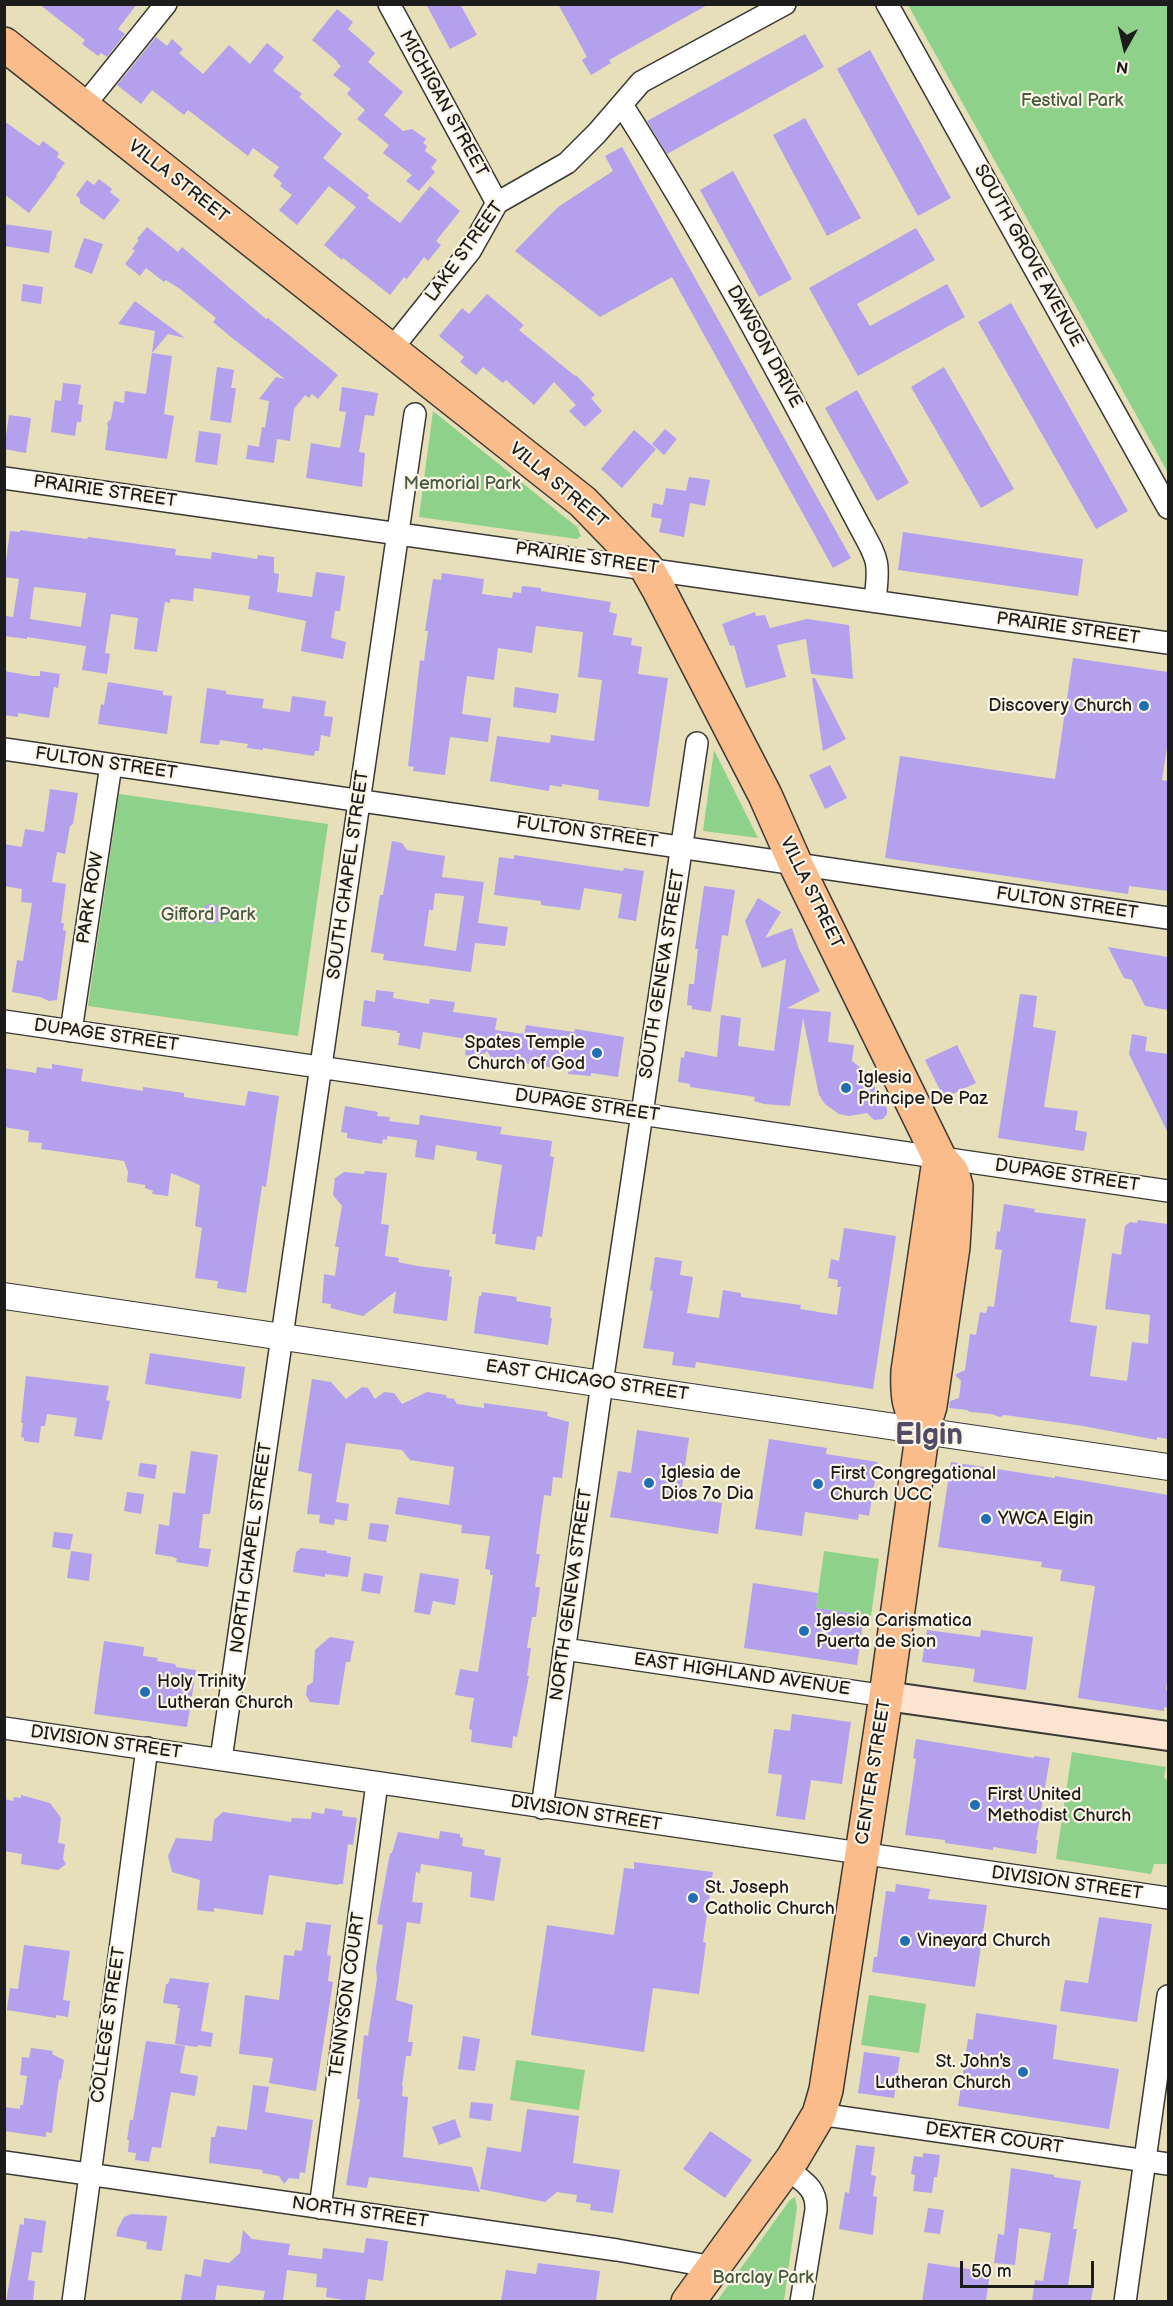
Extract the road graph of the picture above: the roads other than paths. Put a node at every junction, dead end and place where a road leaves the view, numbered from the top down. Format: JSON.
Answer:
{"nodes":[{"id":1,"x":166,"y":4,"type":"edge"},
{"id":2,"x":389,"y":4,"type":"edge"},
{"id":3,"x":785,"y":4,"type":"edge"},
{"id":4,"x":887,"y":4,"type":"edge"},
{"id":5,"x":4,"y":44,"type":"edge"},
{"id":6,"x":622,"y":105,"type":"junction"},
{"id":7,"x":83,"y":107,"type":"junction"},
{"id":8,"x":498,"y":203,"type":"junction"},
{"id":9,"x":390,"y":351,"type":"junction"},
{"id":10,"x":415,"y":414,"type":"dead end"},
{"id":11,"x":4,"y":478,"type":"edge"},
{"id":12,"x":1168,"y":508,"type":"edge"},
{"id":13,"x":399,"y":533,"type":"junction"},
{"id":14,"x":646,"y":567,"type":"junction"},
{"id":15,"x":875,"y":600,"type":"junction"},
{"id":16,"x":1168,"y":643,"type":"edge"},
{"id":17,"x":697,"y":743,"type":"dead end"},
{"id":18,"x":4,"y":749,"type":"edge"},
{"id":19,"x":111,"y":765,"type":"junction"},
{"id":20,"x":359,"y":801,"type":"junction"},
{"id":21,"x":682,"y":847,"type":"junction"},
{"id":22,"x":796,"y":865,"type":"junction"},
{"id":23,"x":1168,"y":918,"type":"edge"},
{"id":24,"x":4,"y":1021,"type":"edge"},
{"id":25,"x":71,"y":1031,"type":"junction"},
{"id":26,"x":321,"y":1067,"type":"junction"},
{"id":27,"x":642,"y":1114,"type":"junction"},
{"id":28,"x":939,"y":1157,"type":"junction"},
{"id":29,"x":1168,"y":1191,"type":"edge"},
{"id":30,"x":4,"y":1296,"type":"edge"},
{"id":31,"x":282,"y":1336,"type":"junction"},
{"id":32,"x":602,"y":1383,"type":"junction"},
{"id":33,"x":922,"y":1430,"type":"junction"},
{"id":34,"x":1168,"y":1467,"type":"edge"},
{"id":35,"x":564,"y":1649,"type":"junction"},
{"id":36,"x":885,"y":1696,"type":"junction"},
{"id":37,"x":4,"y":1728,"type":"edge"},
{"id":38,"x":1168,"y":1736,"type":"edge"},
{"id":39,"x":147,"y":1748,"type":"junction"},
{"id":40,"x":221,"y":1759,"type":"junction"},
{"id":41,"x":377,"y":1783,"type":"junction"},
{"id":42,"x":542,"y":1808,"type":"junction"},
{"id":43,"x":861,"y":1854,"type":"junction"},
{"id":44,"x":1168,"y":1898,"type":"edge"},
{"id":45,"x":1168,"y":1996,"type":"edge"},
{"id":46,"x":819,"y":2114,"type":"junction"},
{"id":47,"x":1145,"y":2160,"type":"junction"},
{"id":48,"x":4,"y":2162,"type":"edge"},
{"id":49,"x":1168,"y":2164,"type":"edge"},
{"id":50,"x":786,"y":2168,"type":"junction"},
{"id":51,"x":89,"y":2174,"type":"junction"},
{"id":52,"x":320,"y":2208,"type":"junction"},
{"id":53,"x":714,"y":2267,"type":"junction"},
{"id":54,"x":73,"y":2301,"type":"edge"},
{"id":55,"x":688,"y":2301,"type":"edge"},
{"id":56,"x":801,"y":2301,"type":"edge"},
{"id":57,"x":1125,"y":2301,"type":"edge"}],
"edges":[{"from":1,"to":7,"type":"street"},
{"from":2,"to":8,"type":"street","name":"MICHIGAN STREET"},
{"from":3,"to":6,"type":"street","name":"LAKE STREET"},
{"from":4,"to":12,"type":"street","name":"SOUTH GROVE AVENUE"},
{"from":5,"to":7,"type":"main road","name":"VILLA STREET"},
{"from":6,"to":8,"type":"street","name":"LAKE STREET"},
{"from":6,"to":15,"type":"street","name":"DAWSON DRIVE"},
{"from":7,"to":9,"type":"main road","name":"VILLA STREET"},
{"from":8,"to":9,"type":"street","name":"LAKE STREET"},
{"from":9,"to":14,"type":"main road","name":"VILLA STREET"},
{"from":10,"to":13,"type":"street","name":"SOUTH CHAPEL STREET"},
{"from":11,"to":13,"type":"street","name":"PRAIRIE STREET"},
{"from":13,"to":14,"type":"street","name":"PRAIRIE STREET"},
{"from":13,"to":20,"type":"street","name":"SOUTH CHAPEL STREET"},
{"from":14,"to":15,"type":"street","name":"PRAIRIE STREET"},
{"from":14,"to":22,"type":"main road","name":"VILLA STREET"},
{"from":15,"to":16,"type":"street","name":"PRAIRIE STREET"},
{"from":17,"to":21,"type":"street","name":"SOUTH GENEVA STREET"},
{"from":18,"to":19,"type":"street","name":"FULTON STREET"},
{"from":19,"to":20,"type":"street","name":"FULTON STREET"},
{"from":19,"to":25,"type":"street","name":"PARK ROW"},
{"from":20,"to":21,"type":"street","name":"FULTON STREET"},
{"from":20,"to":26,"type":"street","name":"SOUTH CHAPEL STREET"},
{"from":21,"to":22,"type":"street","name":"FULTON STREET"},
{"from":21,"to":27,"type":"street","name":"SOUTH GENEVA STREET"},
{"from":22,"to":23,"type":"street","name":"FULTON STREET"},
{"from":22,"to":28,"type":"main road","name":"VILLA STREET"},
{"from":24,"to":25,"type":"street","name":"DUPAGE STREET"},
{"from":25,"to":26,"type":"street","name":"DUPAGE STREET"},
{"from":26,"to":27,"type":"street","name":"DUPAGE STREET"},
{"from":26,"to":31,"type":"street","name":"SOUTH CHAPEL STREET"},
{"from":27,"to":28,"type":"street","name":"DUPAGE STREET"},
{"from":27,"to":32,"type":"street","name":"SOUTH GENEVA STREET"},
{"from":28,"to":29,"type":"street","name":"DUPAGE STREET"},
{"from":28,"to":33,"type":"main road","name":"VILLA STREET"},
{"from":30,"to":31,"type":"street","name":"EAST CHICAGO STREET"},
{"from":31,"to":32,"type":"street","name":"EAST CHICAGO STREET"},
{"from":31,"to":40,"type":"street","name":"NORTH CHAPEL STREET"},
{"from":32,"to":33,"type":"street","name":"EAST CHICAGO STREET"},
{"from":32,"to":35,"type":"street","name":"NORTH GENEVA STREET"},
{"from":33,"to":34,"type":"street","name":"EAST CHICAGO STREET"},
{"from":33,"to":36,"type":"main road","name":"CENTER STREET"},
{"from":35,"to":36,"type":"street","name":"EAST HIGHLAND AVENUE"},
{"from":35,"to":42,"type":"street","name":"NORTH GENEVA STREET"},
{"from":36,"to":38,"type":"main road","name":"EAST HIGHLAND AVENUE"},
{"from":36,"to":43,"type":"main road","name":"CENTER STREET"},
{"from":37,"to":39,"type":"street","name":"DIVISION STREET"},
{"from":39,"to":40,"type":"street","name":"DIVISION STREET"},
{"from":39,"to":51,"type":"street","name":"COLLEGE STREET"},
{"from":40,"to":41,"type":"street","name":"DIVISION STREET"},
{"from":41,"to":42,"type":"street","name":"DIVISION STREET"},
{"from":41,"to":52,"type":"street","name":"TENNYSON COURT"},
{"from":42,"to":43,"type":"street","name":"DIVISION STREET"},
{"from":43,"to":44,"type":"street","name":"DIVISION STREET"},
{"from":43,"to":46,"type":"main road","name":"CENTER STREET"},
{"from":45,"to":47,"type":"street"},
{"from":46,"to":47,"type":"street","name":"DEXTER COURT"},
{"from":46,"to":50,"type":"main road","name":"CENTER STREET"},
{"from":47,"to":49,"type":"street","name":"DEXTER COURT"},
{"from":47,"to":57,"type":"street"},
{"from":48,"to":51,"type":"street","name":"NORTH STREET"},
{"from":50,"to":53,"type":"main road","name":"CENTER STREET"},
{"from":50,"to":56,"type":"street"},
{"from":51,"to":52,"type":"street","name":"NORTH STREET"},
{"from":51,"to":54,"type":"street","name":"COLLEGE STREET"},
{"from":52,"to":53,"type":"street","name":"NORTH STREET"},
{"from":53,"to":55,"type":"main road","name":"CENTER STREET"}]}
